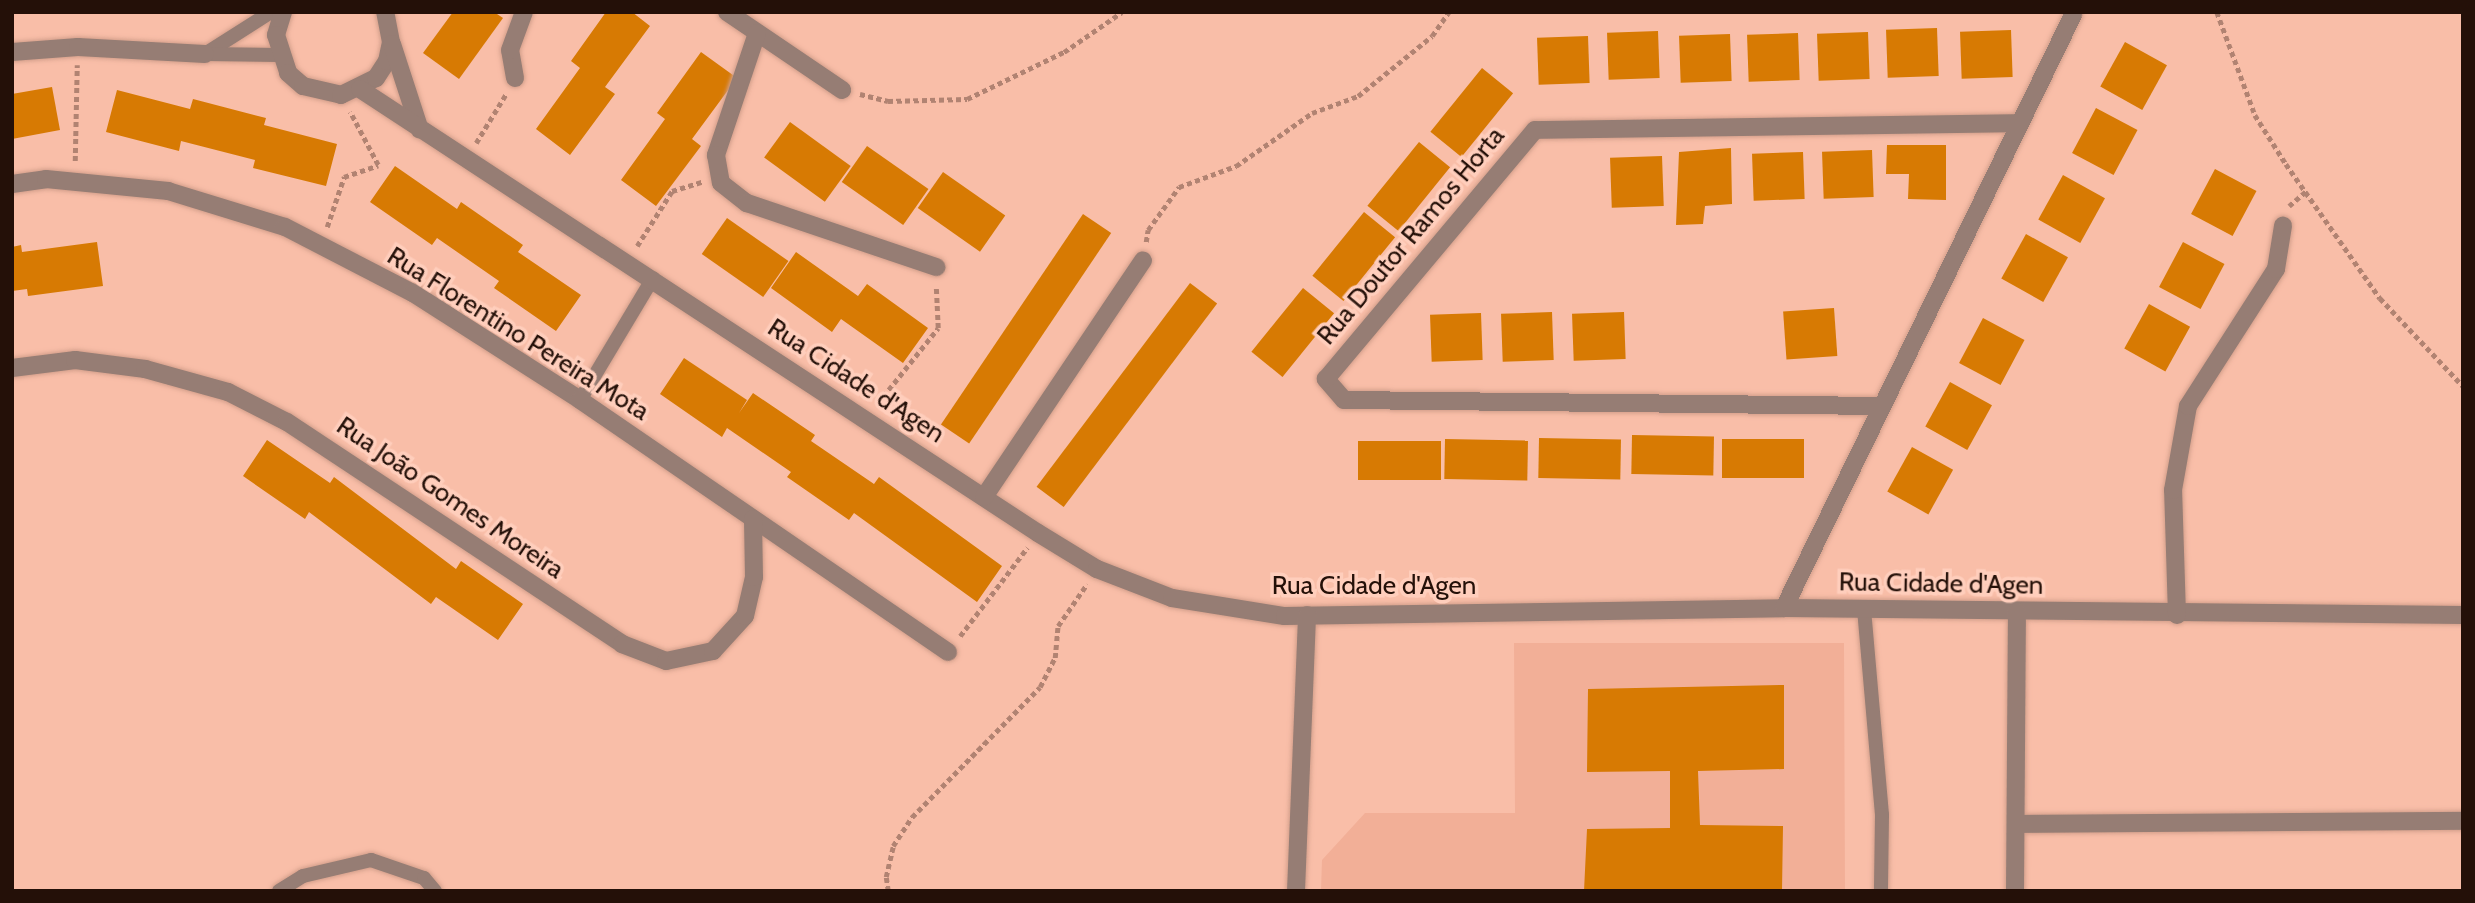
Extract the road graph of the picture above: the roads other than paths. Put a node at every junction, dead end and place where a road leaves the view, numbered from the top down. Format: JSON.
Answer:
{"nodes":[{"id":1,"x":271,"y":12,"type":"edge"},
{"id":2,"x":283,"y":12,"type":"edge"},
{"id":3,"x":385,"y":12,"type":"edge"},
{"id":4,"x":524,"y":12,"type":"edge"},
{"id":5,"x":727,"y":12,"type":"edge"},
{"id":6,"x":2073,"y":15,"type":"dead end"},
{"id":7,"x":757,"y":33,"type":"junction"},
{"id":8,"x":391,"y":42,"type":"junction"},
{"id":9,"x":12,"y":51,"type":"edge"},
{"id":10,"x":205,"y":54,"type":"junction"},
{"id":11,"x":279,"y":55,"type":"junction"},
{"id":12,"x":515,"y":78,"type":"road end"},
{"id":13,"x":360,"y":89,"type":"junction"},
{"id":14,"x":842,"y":90,"type":"road end"},
{"id":15,"x":2020,"y":124,"type":"junction"},
{"id":16,"x":421,"y":130,"type":"junction"},
{"id":17,"x":12,"y":184,"type":"edge"},
{"id":18,"x":2283,"y":226,"type":"dead end"},
{"id":19,"x":1143,"y":260,"type":"road end"},
{"id":20,"x":936,"y":267,"type":"road end"},
{"id":21,"x":653,"y":278,"type":"junction"},
{"id":22,"x":12,"y":368,"type":"edge"},
{"id":23,"x":580,"y":400,"type":"junction"},
{"id":24,"x":1882,"y":406,"type":"junction"},
{"id":25,"x":984,"y":497,"type":"junction"},
{"id":26,"x":753,"y":519,"type":"junction"},
{"id":27,"x":1784,"y":608,"type":"junction"},
{"id":28,"x":1864,"y":609,"type":"junction"},
{"id":29,"x":2017,"y":612,"type":"junction"},
{"id":30,"x":1307,"y":615,"type":"junction"},
{"id":31,"x":2176,"y":615,"type":"junction"},
{"id":32,"x":2463,"y":615,"type":"edge"},
{"id":33,"x":948,"y":652,"type":"road end"},
{"id":34,"x":2463,"y":821,"type":"edge"},
{"id":35,"x":2016,"y":824,"type":"junction"},
{"id":36,"x":279,"y":891,"type":"edge"},
{"id":37,"x":435,"y":891,"type":"edge"},
{"id":38,"x":1296,"y":891,"type":"edge"},
{"id":39,"x":1881,"y":891,"type":"edge"},
{"id":40,"x":2015,"y":891,"type":"edge"}],
"edges":[{"from":1,"to":10,"type":"lane"},
{"from":2,"to":11,"type":"street"},
{"from":3,"to":8,"type":"street"},
{"from":4,"to":12,"type":"street"},
{"from":5,"to":7,"type":"street"},
{"from":6,"to":15,"type":"street"},
{"from":7,"to":14,"type":"street"},
{"from":7,"to":20,"type":"street"},
{"from":8,"to":13,"type":"street"},
{"from":8,"to":16,"type":"street"},
{"from":9,"to":10,"type":"street"},
{"from":10,"to":11,"type":"lane"},
{"from":11,"to":13,"type":"street"},
{"from":13,"to":16,"type":"street","name":"Rua Cidade d'Agen"},
{"from":15,"to":24,"type":"street"},
{"from":15,"to":24,"type":"street","name":"Rua Doutor Ramos Horta"},
{"from":16,"to":21,"type":"street","name":"Rua Cidade d'Agen"},
{"from":17,"to":23,"type":"street","name":"Rua Florentino Pereira Mota"},
{"from":18,"to":31,"type":"street"},
{"from":19,"to":25,"type":"street"},
{"from":21,"to":23,"type":"lane"},
{"from":21,"to":25,"type":"street","name":"Rua Cidade d'Agen"},
{"from":22,"to":26,"type":"street","name":"Rua João Gomes Moreira"},
{"from":23,"to":26,"type":"street","name":"Rua Florentino Pereira Mota"},
{"from":24,"to":27,"type":"street"},
{"from":25,"to":30,"type":"street","name":"Rua Cidade d'Agen"},
{"from":26,"to":33,"type":"street","name":"Rua Florentino Pereira Mota"},
{"from":27,"to":28,"type":"street","name":"Rua Cidade d'Agen"},
{"from":27,"to":30,"type":"street","name":"Rua Cidade d'Agen"},
{"from":28,"to":29,"type":"street","name":"Rua Cidade d'Agen"},
{"from":28,"to":39,"type":"lane"},
{"from":29,"to":31,"type":"street","name":"Rua Cidade d'Agen"},
{"from":29,"to":35,"type":"street"},
{"from":30,"to":38,"type":"street"},
{"from":31,"to":32,"type":"street","name":"Rua Cidade d'Agen"},
{"from":34,"to":35,"type":"street"},
{"from":35,"to":40,"type":"street"},
{"from":36,"to":37,"type":"lane"}]}
